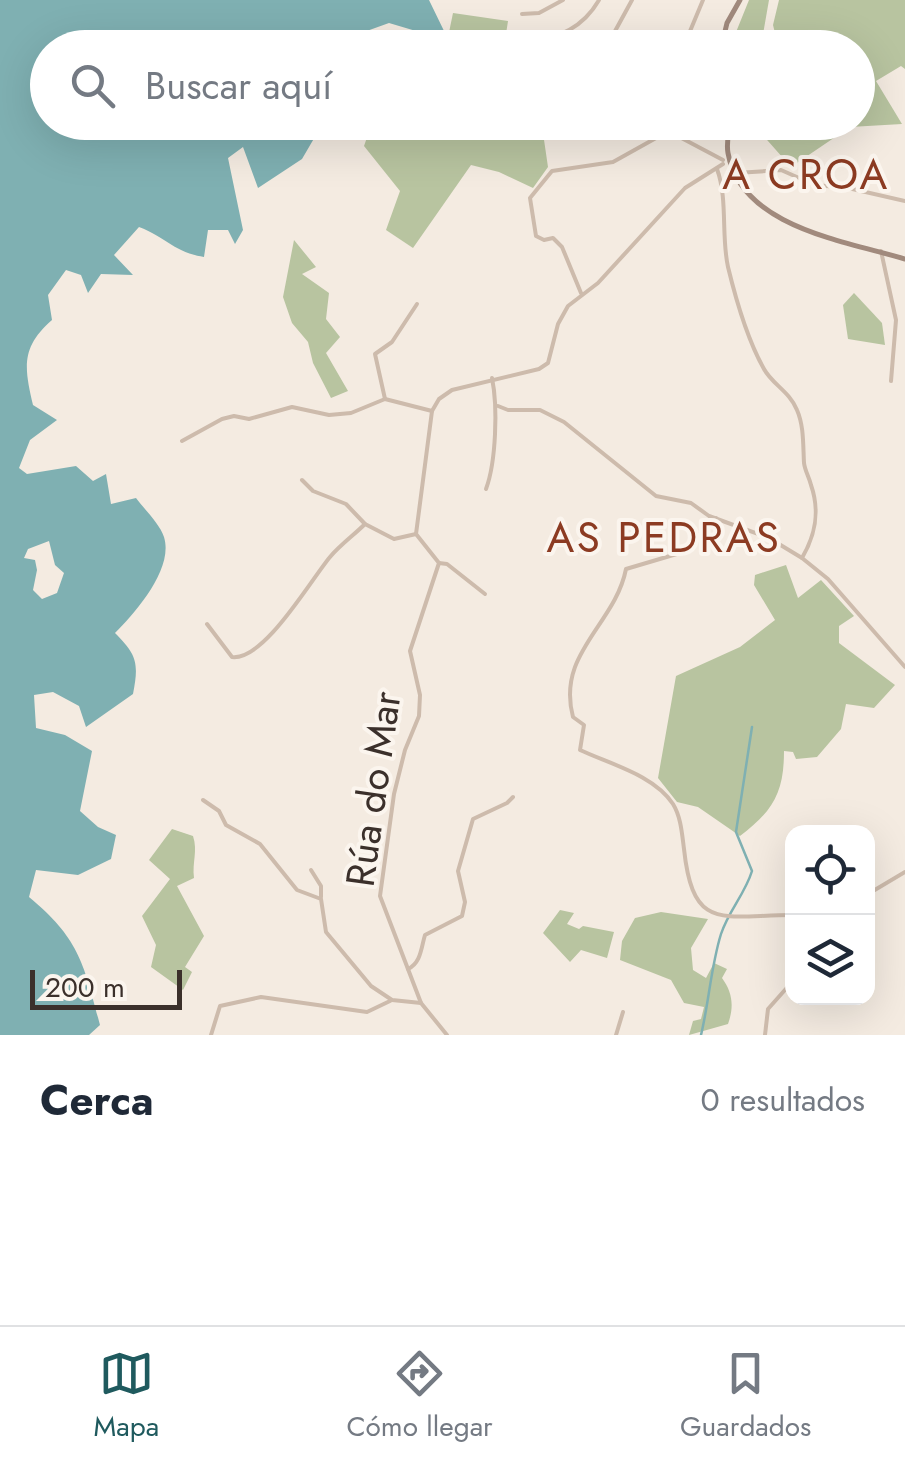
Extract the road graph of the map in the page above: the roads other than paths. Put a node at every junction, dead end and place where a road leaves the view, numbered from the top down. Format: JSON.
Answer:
{"nodes":[{"id":1,"x":563,"y":0,"type":"edge"},
{"id":2,"x":598,"y":0,"type":"edge"},
{"id":3,"x":632,"y":0,"type":"edge"},
{"id":4,"x":703,"y":0,"type":"edge"},
{"id":5,"x":740,"y":0,"type":"edge"},
{"id":6,"x":522,"y":14,"type":"dead end"},
{"id":7,"x":571,"y":30,"type":"edge"},
{"id":8,"x":616,"y":30,"type":"edge"},
{"id":9,"x":690,"y":30,"type":"edge"},
{"id":10,"x":725,"y":30,"type":"edge"},
{"id":11,"x":652,"y":140,"type":"edge"},
{"id":12,"x":687,"y":140,"type":"edge"},
{"id":13,"x":728,"y":140,"type":"edge"},
{"id":14,"x":725,"y":160,"type":"junction"},
{"id":15,"x":716,"y":168,"type":"junction"},
{"id":16,"x":736,"y":173,"type":"junction"},
{"id":17,"x":905,"y":201,"type":"edge"},
{"id":18,"x":881,"y":251,"type":"junction"},
{"id":19,"x":905,"y":258,"type":"edge"},
{"id":20,"x":580,"y":293,"type":"junction"},
{"id":21,"x":417,"y":304,"type":"dead end"},
{"id":22,"x":492,"y":378,"type":"junction"},
{"id":23,"x":891,"y":381,"type":"dead end"},
{"id":24,"x":385,"y":399,"type":"junction"},
{"id":25,"x":498,"y":406,"type":"junction"},
{"id":26,"x":432,"y":411,"type":"junction"},
{"id":27,"x":182,"y":441,"type":"dead end"},
{"id":28,"x":302,"y":480,"type":"dead end"},
{"id":29,"x":486,"y":489,"type":"dead end"},
{"id":30,"x":716,"y":518,"type":"junction"},
{"id":31,"x":365,"y":524,"type":"junction"},
{"id":32,"x":416,"y":534,"type":"junction"},
{"id":33,"x":802,"y":558,"type":"junction"},
{"id":34,"x":439,"y":563,"type":"junction"},
{"id":35,"x":484,"y":594,"type":"dead end"},
{"id":36,"x":207,"y":624,"type":"dead end"},
{"id":37,"x":905,"y":667,"type":"edge"},
{"id":38,"x":513,"y":797,"type":"dead end"},
{"id":39,"x":203,"y":800,"type":"dead end"},
{"id":40,"x":311,"y":870,"type":"dead end"},
{"id":41,"x":905,"y":872,"type":"edge"},
{"id":42,"x":875,"y":890,"type":"edge"},
{"id":43,"x":322,"y":900,"type":"junction"},
{"id":44,"x":785,"y":915,"type":"edge"},
{"id":45,"x":408,"y":969,"type":"junction"},
{"id":46,"x":785,"y":990,"type":"edge"},
{"id":47,"x":392,"y":1000,"type":"junction"},
{"id":48,"x":422,"y":1003,"type":"junction"},
{"id":49,"x":623,"y":1012,"type":"dead end"},
{"id":50,"x":211,"y":1035,"type":"edge"},
{"id":51,"x":447,"y":1035,"type":"edge"},
{"id":52,"x":616,"y":1035,"type":"edge"},
{"id":53,"x":765,"y":1035,"type":"edge"}],
"edges":[{"from":1,"to":6,"type":"street"},
{"from":2,"to":7,"type":"street"},
{"from":3,"to":8,"type":"street"},
{"from":4,"to":9,"type":"street"},
{"from":5,"to":10,"type":"main road"},
{"from":11,"to":20,"type":"street"},
{"from":12,"to":14,"type":"street"},
{"from":13,"to":14,"type":"main road"},
{"from":14,"to":15,"type":"street"},
{"from":14,"to":16,"type":"main road"},
{"from":15,"to":20,"type":"street"},
{"from":15,"to":33,"type":"street"},
{"from":16,"to":17,"type":"street"},
{"from":16,"to":18,"type":"main road"},
{"from":18,"to":19,"type":"main road"},
{"from":18,"to":23,"type":"street"},
{"from":20,"to":22,"type":"street"},
{"from":21,"to":24,"type":"street"},
{"from":22,"to":25,"type":"street"},
{"from":22,"to":26,"type":"street"},
{"from":24,"to":26,"type":"street"},
{"from":24,"to":27,"type":"street"},
{"from":25,"to":29,"type":"street"},
{"from":25,"to":30,"type":"street"},
{"from":26,"to":32,"type":"street"},
{"from":28,"to":31,"type":"street"},
{"from":30,"to":33,"type":"street"},
{"from":30,"to":44,"type":"street"},
{"from":31,"to":32,"type":"street"},
{"from":31,"to":36,"type":"street"},
{"from":32,"to":34,"type":"street"},
{"from":33,"to":37,"type":"street"},
{"from":34,"to":35,"type":"street"},
{"from":34,"to":45,"type":"street","name":"Rúa do Mar"},
{"from":38,"to":45,"type":"street"},
{"from":39,"to":43,"type":"street"},
{"from":40,"to":43,"type":"street"},
{"from":41,"to":42,"type":"street"},
{"from":43,"to":47,"type":"street"},
{"from":45,"to":48,"type":"street","name":"Rúa do Mar"},
{"from":46,"to":53,"type":"street"},
{"from":47,"to":48,"type":"street"},
{"from":47,"to":50,"type":"street"},
{"from":48,"to":51,"type":"street","name":"Rúa do Mar"},
{"from":49,"to":52,"type":"street"}]}
